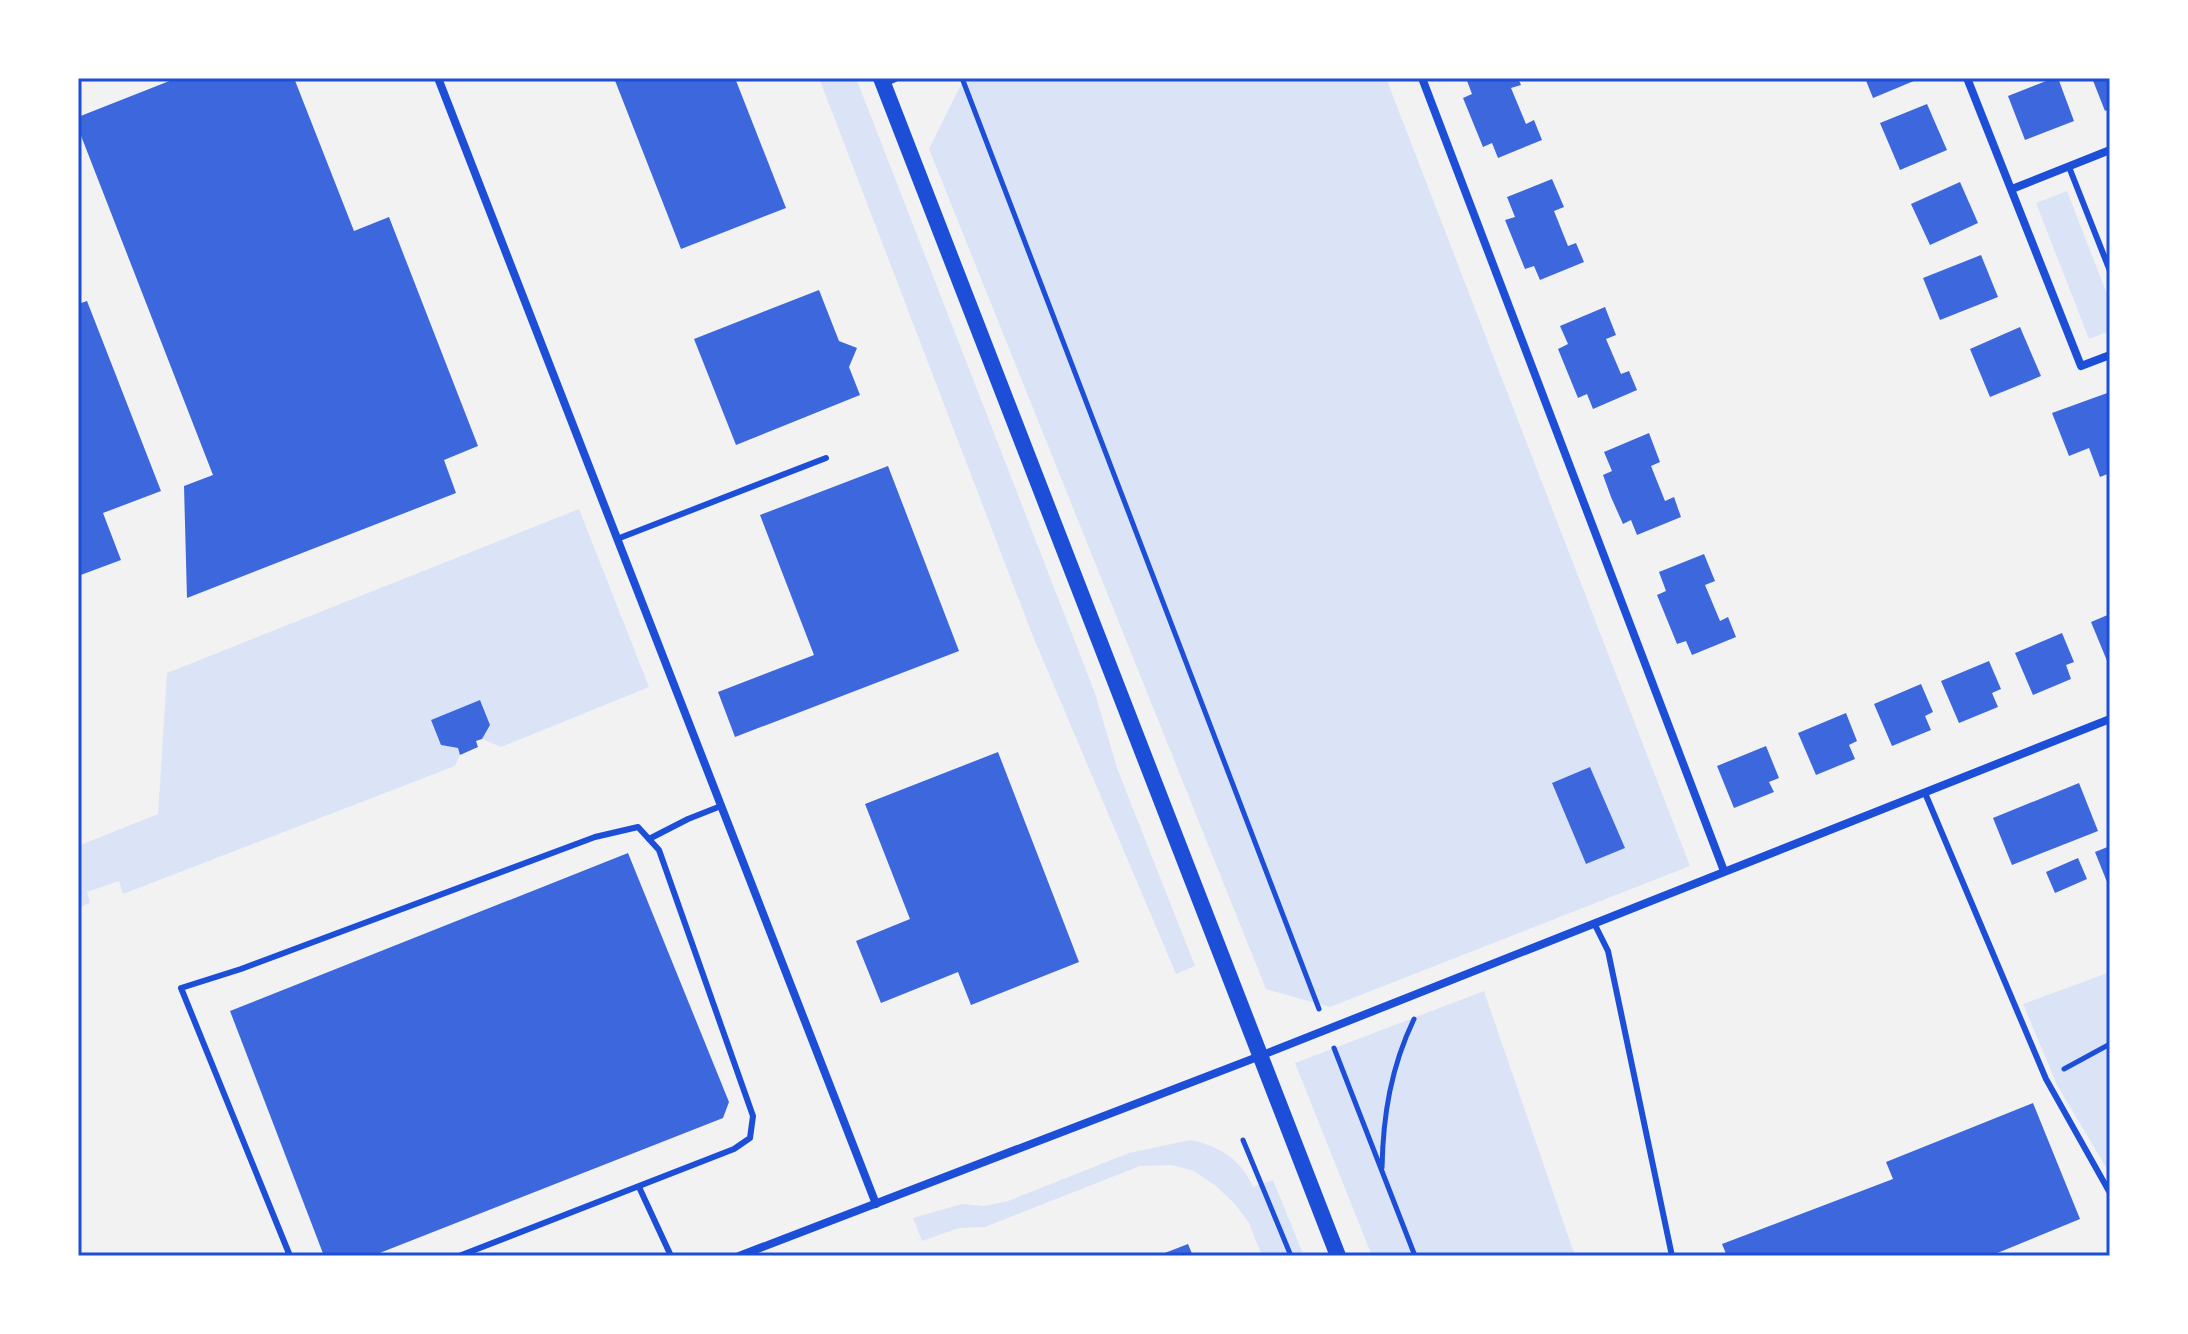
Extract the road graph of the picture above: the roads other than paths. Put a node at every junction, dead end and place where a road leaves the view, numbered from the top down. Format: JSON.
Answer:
{"nodes":[{"id":1,"x":438,"y":78,"type":"edge"},
{"id":2,"x":1422,"y":78,"type":"edge"},
{"id":3,"x":1967,"y":78,"type":"edge"},
{"id":4,"x":887,"y":80,"type":"edge"},
{"id":5,"x":2110,"y":150,"type":"edge"},
{"id":6,"x":2069,"y":167,"type":"junction"},
{"id":7,"x":2012,"y":189,"type":"junction"},
{"id":8,"x":2110,"y":271,"type":"edge"},
{"id":9,"x":2110,"y":355,"type":"edge"},
{"id":10,"x":826,"y":458,"type":"dead end"},
{"id":11,"x":617,"y":539,"type":"junction"},
{"id":12,"x":2110,"y":719,"type":"edge"},
{"id":13,"x":1925,"y":793,"type":"junction"},
{"id":14,"x":721,"y":806,"type":"junction"},
{"id":15,"x":649,"y":839,"type":"junction"},
{"id":16,"x":1724,"y":871,"type":"junction"},
{"id":17,"x":1594,"y":923,"type":"junction"},
{"id":18,"x":1260,"y":1056,"type":"junction"},
{"id":19,"x":639,"y":1187,"type":"junction"},
{"id":20,"x":2110,"y":1193,"type":"edge"},
{"id":21,"x":876,"y":1204,"type":"junction"},
{"id":22,"x":290,"y":1256,"type":"edge"},
{"id":23,"x":459,"y":1256,"type":"edge"},
{"id":24,"x":671,"y":1256,"type":"edge"},
{"id":25,"x":739,"y":1256,"type":"edge"},
{"id":26,"x":1338,"y":1256,"type":"edge"},
{"id":27,"x":1672,"y":1256,"type":"edge"}],
"edges":[{"from":1,"to":11,"type":"street"},
{"from":2,"to":16,"type":"street"},
{"from":3,"to":7,"type":"street"},
{"from":4,"to":18,"type":"main road"},
{"from":5,"to":6,"type":"street"},
{"from":6,"to":7,"type":"street"},
{"from":6,"to":8,"type":"lane"},
{"from":7,"to":9,"type":"street"},
{"from":10,"to":11,"type":"lane"},
{"from":11,"to":14,"type":"street"},
{"from":12,"to":13,"type":"street"},
{"from":13,"to":16,"type":"street"},
{"from":13,"to":20,"type":"lane"},
{"from":14,"to":15,"type":"lane"},
{"from":14,"to":21,"type":"street"},
{"from":15,"to":19,"type":"lane"},
{"from":15,"to":22,"type":"lane"},
{"from":16,"to":17,"type":"street"},
{"from":17,"to":18,"type":"street"},
{"from":17,"to":27,"type":"lane"},
{"from":18,"to":21,"type":"street"},
{"from":18,"to":26,"type":"main road"},
{"from":19,"to":23,"type":"lane"},
{"from":19,"to":24,"type":"lane"},
{"from":21,"to":25,"type":"street"}]}
